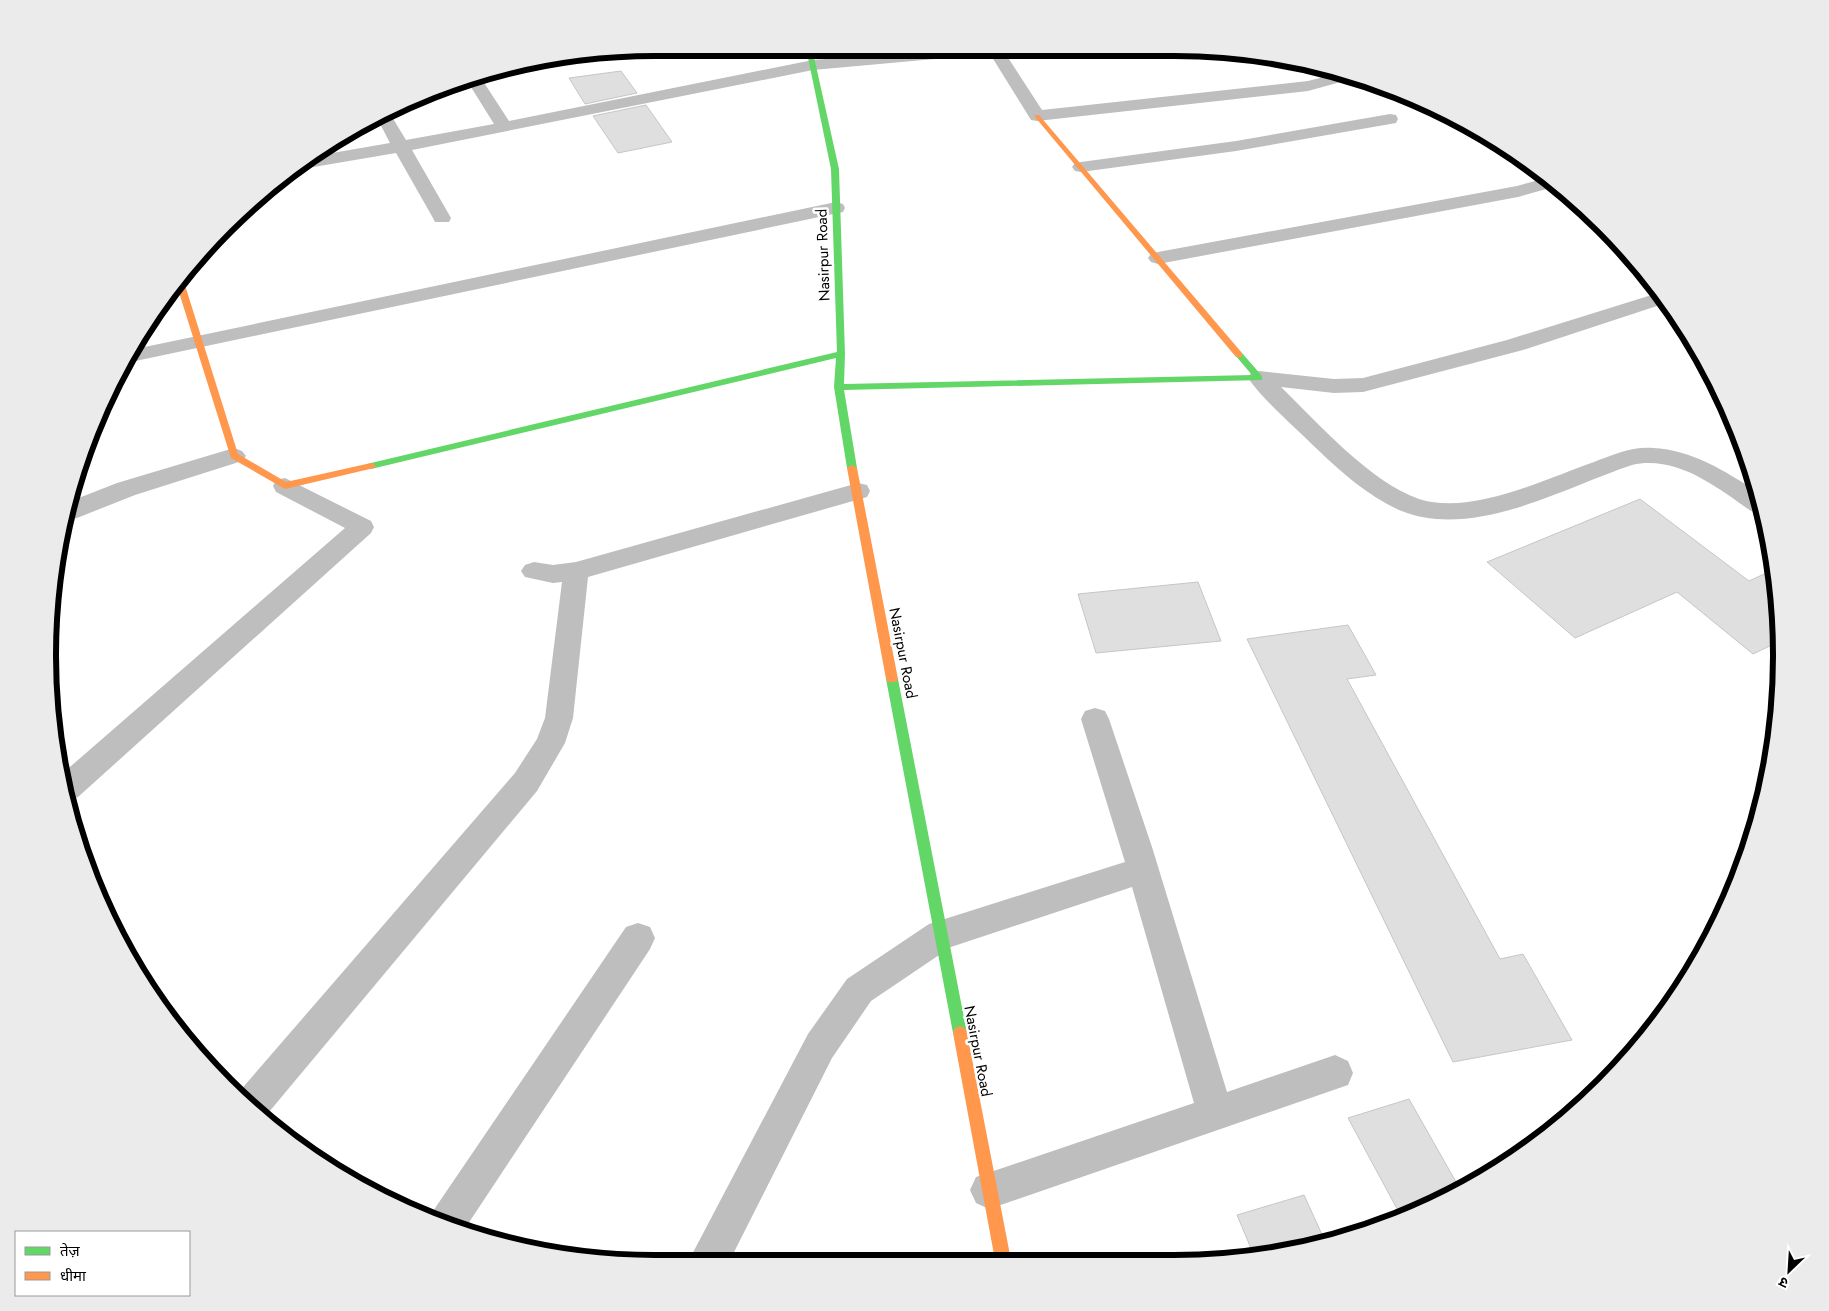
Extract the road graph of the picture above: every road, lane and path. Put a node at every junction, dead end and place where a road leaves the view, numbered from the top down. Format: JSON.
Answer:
{"nodes":[{"id":1,"x":810,"y":56,"type":"edge"},
{"id":2,"x":912,"y":56,"type":"edge"},
{"id":3,"x":1005,"y":56,"type":"edge"},
{"id":4,"x":812,"y":65,"type":"junction"},
{"id":5,"x":1336,"y":79,"type":"edge"},
{"id":6,"x":477,"y":84,"type":"edge"},
{"id":7,"x":1037,"y":116,"type":"junction"},
{"id":8,"x":1390,"y":119,"type":"dead end"},
{"id":9,"x":386,"y":120,"type":"edge"},
{"id":10,"x":504,"y":126,"type":"junction"},
{"id":11,"x":402,"y":146,"type":"junction"},
{"id":12,"x":317,"y":161,"type":"edge"},
{"id":13,"x":1081,"y":167,"type":"junction"},
{"id":14,"x":1543,"y":184,"type":"edge"},
{"id":15,"x":836,"y":208,"type":"junction"},
{"id":16,"x":442,"y":218,"type":"dead end"},
{"id":17,"x":1158,"y":258,"type":"junction"},
{"id":18,"x":182,"y":288,"type":"edge"},
{"id":19,"x":1656,"y":300,"type":"edge"},
{"id":20,"x":199,"y":342,"type":"junction"},
{"id":21,"x":840,"y":354,"type":"junction"},
{"id":22,"x":137,"y":355,"type":"edge"},
{"id":23,"x":1259,"y":378,"type":"junction"},
{"id":24,"x":839,"y":387,"type":"junction"},
{"id":25,"x":234,"y":456,"type":"junction"},
{"id":26,"x":285,"y":486,"type":"junction"},
{"id":27,"x":858,"y":491,"type":"junction"},
{"id":28,"x":1752,"y":500,"type":"edge"},
{"id":29,"x":75,"y":509,"type":"edge"},
{"id":30,"x":534,"y":571,"type":"dead end"},
{"id":31,"x":576,"y":571,"type":"junction"},
{"id":32,"x":1095,"y":719,"type":"dead end"},
{"id":33,"x":71,"y":785,"type":"edge"},
{"id":34,"x":1143,"y":870,"type":"junction"},
{"id":35,"x":941,"y":935,"type":"junction"},
{"id":36,"x":638,"y":938,"type":"dead end"},
{"id":37,"x":1335,"y":1074,"type":"dead end"},
{"id":38,"x":255,"y":1101,"type":"edge"},
{"id":39,"x":1215,"y":1113,"type":"junction"},
{"id":40,"x":989,"y":1190,"type":"junction"},
{"id":41,"x":449,"y":1218,"type":"edge"},
{"id":42,"x":712,"y":1255,"type":"edge"},
{"id":43,"x":1002,"y":1255,"type":"edge"}],
"edges":[{"from":1,"to":4,"type":"street","name":"Nasirpur Road"},
{"from":2,"to":4,"type":"street"},
{"from":3,"to":7,"type":"street"},
{"from":4,"to":10,"type":"street"},
{"from":4,"to":15,"type":"street","name":"Nasirpur Road"},
{"from":5,"to":7,"type":"street"},
{"from":6,"to":10,"type":"street"},
{"from":7,"to":13,"type":"street"},
{"from":8,"to":13,"type":"street"},
{"from":9,"to":11,"type":"street"},
{"from":10,"to":11,"type":"street"},
{"from":11,"to":12,"type":"street"},
{"from":11,"to":16,"type":"street"},
{"from":13,"to":17,"type":"street"},
{"from":14,"to":17,"type":"street"},
{"from":15,"to":20,"type":"street"},
{"from":15,"to":21,"type":"street","name":"Nasirpur Road"},
{"from":17,"to":23,"type":"street"},
{"from":18,"to":20,"type":"street"},
{"from":19,"to":23,"type":"street"},
{"from":20,"to":22,"type":"street"},
{"from":20,"to":25,"type":"street"},
{"from":21,"to":24,"type":"street","name":"Nasirpur Road"},
{"from":21,"to":26,"type":"street"},
{"from":23,"to":24,"type":"street"},
{"from":23,"to":28,"type":"street"},
{"from":24,"to":27,"type":"street","name":"Nasirpur Road"},
{"from":25,"to":26,"type":"street"},
{"from":25,"to":29,"type":"street"},
{"from":26,"to":33,"type":"street"},
{"from":27,"to":31,"type":"street"},
{"from":27,"to":35,"type":"street","name":"Nasirpur Road"},
{"from":30,"to":31,"type":"street"},
{"from":31,"to":38,"type":"street"},
{"from":32,"to":34,"type":"street"},
{"from":34,"to":35,"type":"street"},
{"from":34,"to":39,"type":"street"},
{"from":35,"to":40,"type":"street","name":"Nasirpur Road"},
{"from":35,"to":42,"type":"street"},
{"from":36,"to":41,"type":"street"},
{"from":37,"to":39,"type":"street"},
{"from":39,"to":40,"type":"street"},
{"from":40,"to":43,"type":"street","name":"Nasirpur Road"}]}
